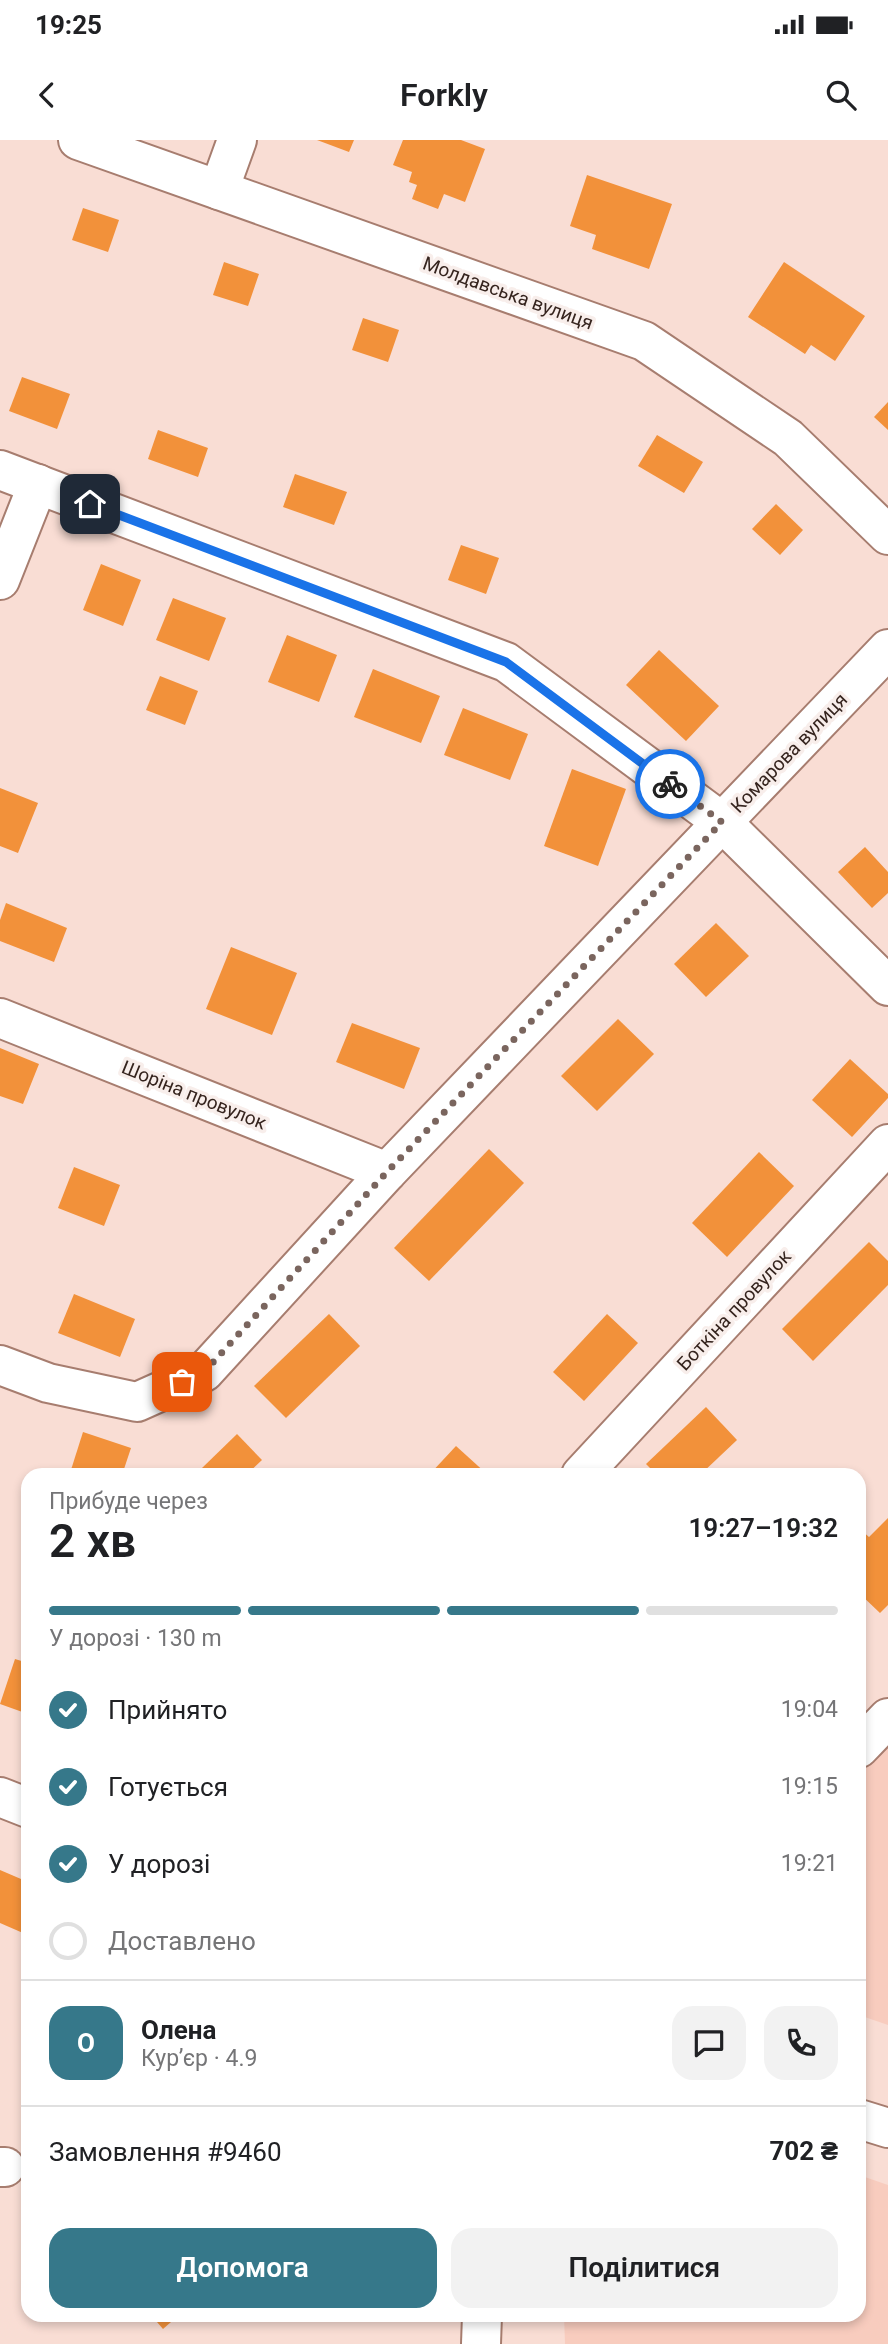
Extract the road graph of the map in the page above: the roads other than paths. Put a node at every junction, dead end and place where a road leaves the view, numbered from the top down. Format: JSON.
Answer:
{"nodes":[{"id":1,"x":78,"y":140,"type":"edge"},
{"id":2,"x":237,"y":140,"type":"edge"},
{"id":3,"x":219,"y":190,"type":"junction"},
{"id":4,"x":0,"y":470,"type":"edge"},
{"id":5,"x":38,"y":484,"type":"junction"},
{"id":6,"x":888,"y":535,"type":"edge"},
{"id":7,"x":0,"y":580,"type":"edge"},
{"id":8,"x":888,"y":649,"type":"edge"},
{"id":9,"x":722,"y":822,"type":"junction"},
{"id":10,"x":888,"y":986,"type":"edge"},
{"id":11,"x":0,"y":1018,"type":"edge"},
{"id":12,"x":888,"y":1144,"type":"edge"},
{"id":13,"x":387,"y":1172,"type":"junction"},
{"id":14,"x":0,"y":1365,"type":"edge"},
{"id":15,"x":587,"y":1468,"type":"edge"},
{"id":16,"x":888,"y":1717,"type":"edge"},
{"id":17,"x":866,"y":1741,"type":"edge"},
{"id":18,"x":0,"y":1797,"type":"edge"},
{"id":19,"x":21,"y":1805,"type":"edge"},
{"id":20,"x":866,"y":2121,"type":"edge"},
{"id":21,"x":888,"y":2128,"type":"edge"},
{"id":22,"x":482,"y":2322,"type":"edge"},
{"id":23,"x":481,"y":2344,"type":"edge"}],
"edges":[{"from":1,"to":3,"type":"street","name":"Молдавська вулиця"},
{"from":2,"to":3,"type":"street"},
{"from":3,"to":6,"type":"street","name":"Молдавська вулиця"},
{"from":4,"to":5,"type":"street"},
{"from":5,"to":7,"type":"street"},
{"from":5,"to":9,"type":"street"},
{"from":8,"to":9,"type":"street","name":"Комарова вулиця"},
{"from":9,"to":10,"type":"street"},
{"from":9,"to":13,"type":"street","name":"Комарова вулиця"},
{"from":11,"to":13,"type":"street","name":"Шоріна провулок"},
{"from":12,"to":15,"type":"street","name":"Боткіна провулок"},
{"from":13,"to":14,"type":"street","name":"Комарова вулиця"},
{"from":16,"to":17,"type":"street"},
{"from":18,"to":19,"type":"street"},
{"from":20,"to":21,"type":"street"},
{"from":22,"to":23,"type":"street"}]}
